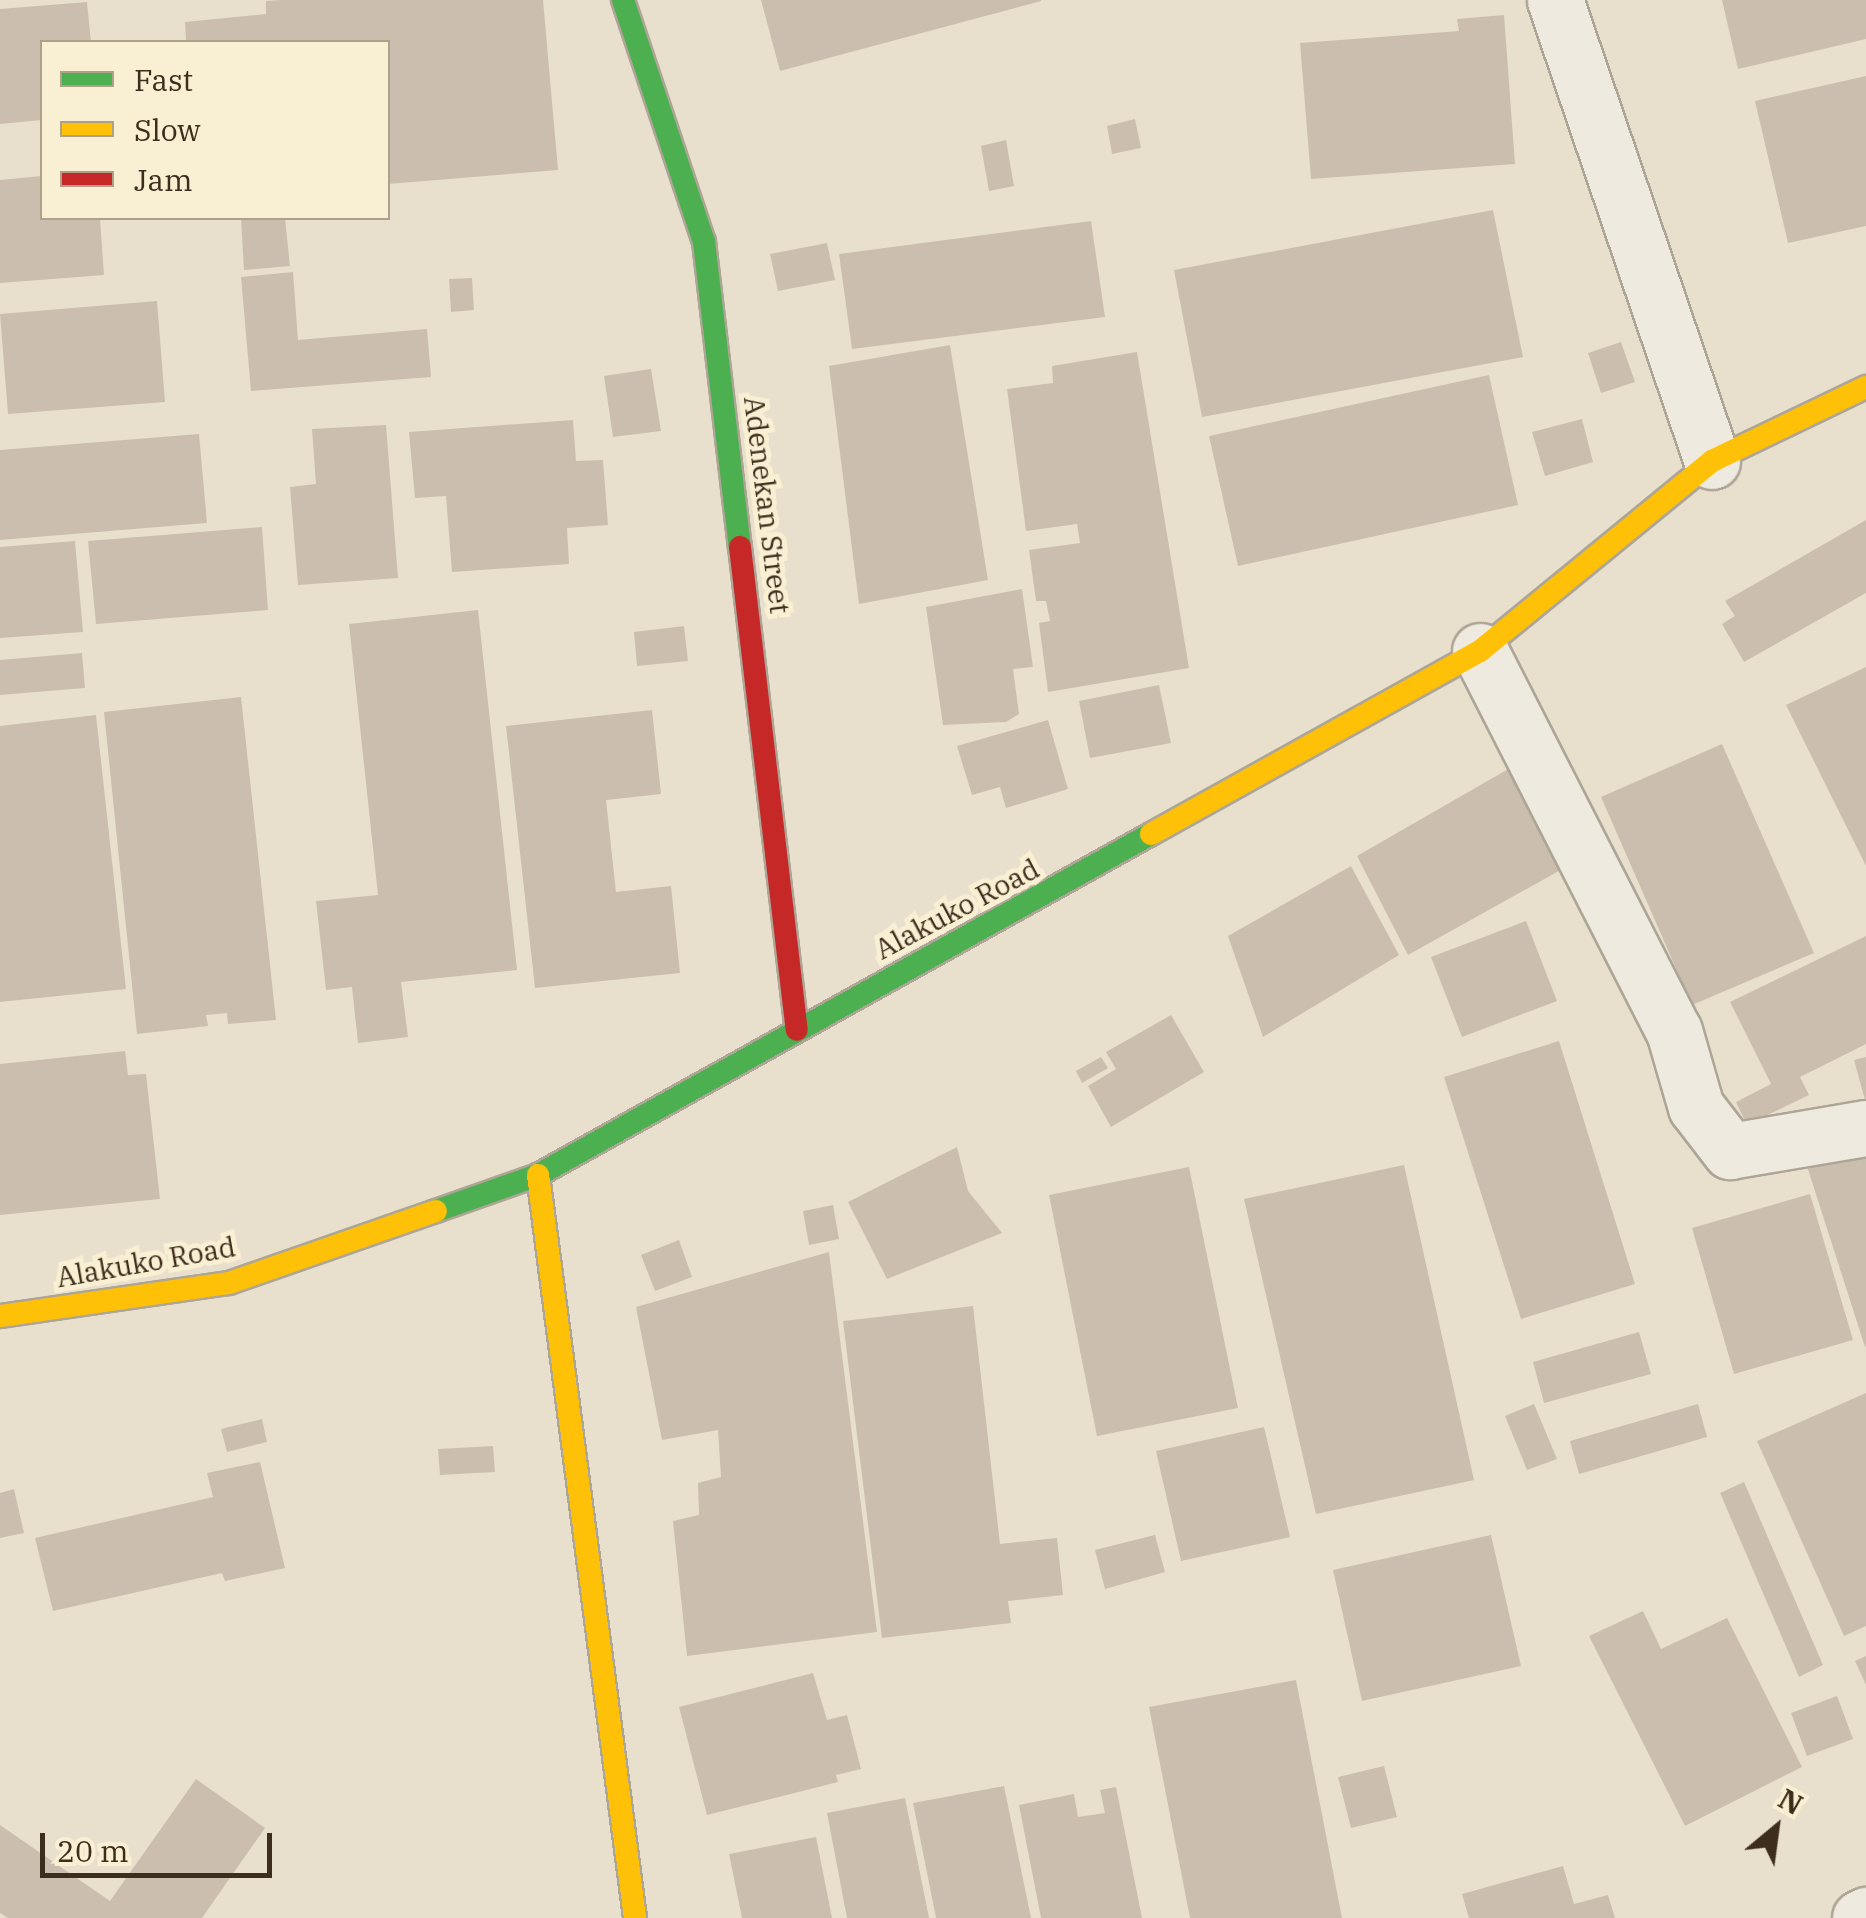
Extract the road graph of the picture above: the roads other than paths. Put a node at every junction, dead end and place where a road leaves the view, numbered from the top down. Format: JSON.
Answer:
{"nodes":[{"id":1,"x":623,"y":0,"type":"edge"},
{"id":2,"x":1555,"y":0,"type":"edge"},
{"id":3,"x":1866,"y":387,"type":"edge"},
{"id":4,"x":1712,"y":462,"type":"junction"},
{"id":5,"x":1480,"y":650,"type":"junction"},
{"id":6,"x":796,"y":1030,"type":"junction"},
{"id":7,"x":1866,"y":1128,"type":"edge"},
{"id":8,"x":538,"y":1175,"type":"junction"},
{"id":9,"x":0,"y":1316,"type":"edge"},
{"id":10,"x":634,"y":1918,"type":"edge"}],
"edges":[{"from":1,"to":6,"type":"main road","name":"Adenekan Street"},
{"from":2,"to":4,"type":"street"},
{"from":3,"to":4,"type":"main road","name":"Alakuko Road"},
{"from":4,"to":5,"type":"main road","name":"Alakuko Road"},
{"from":5,"to":6,"type":"main road","name":"Alakuko Road"},
{"from":5,"to":7,"type":"street"},
{"from":6,"to":8,"type":"main road","name":"Alakuko Road"},
{"from":8,"to":9,"type":"main road","name":"Alakuko Road"},
{"from":8,"to":10,"type":"main road"}]}
